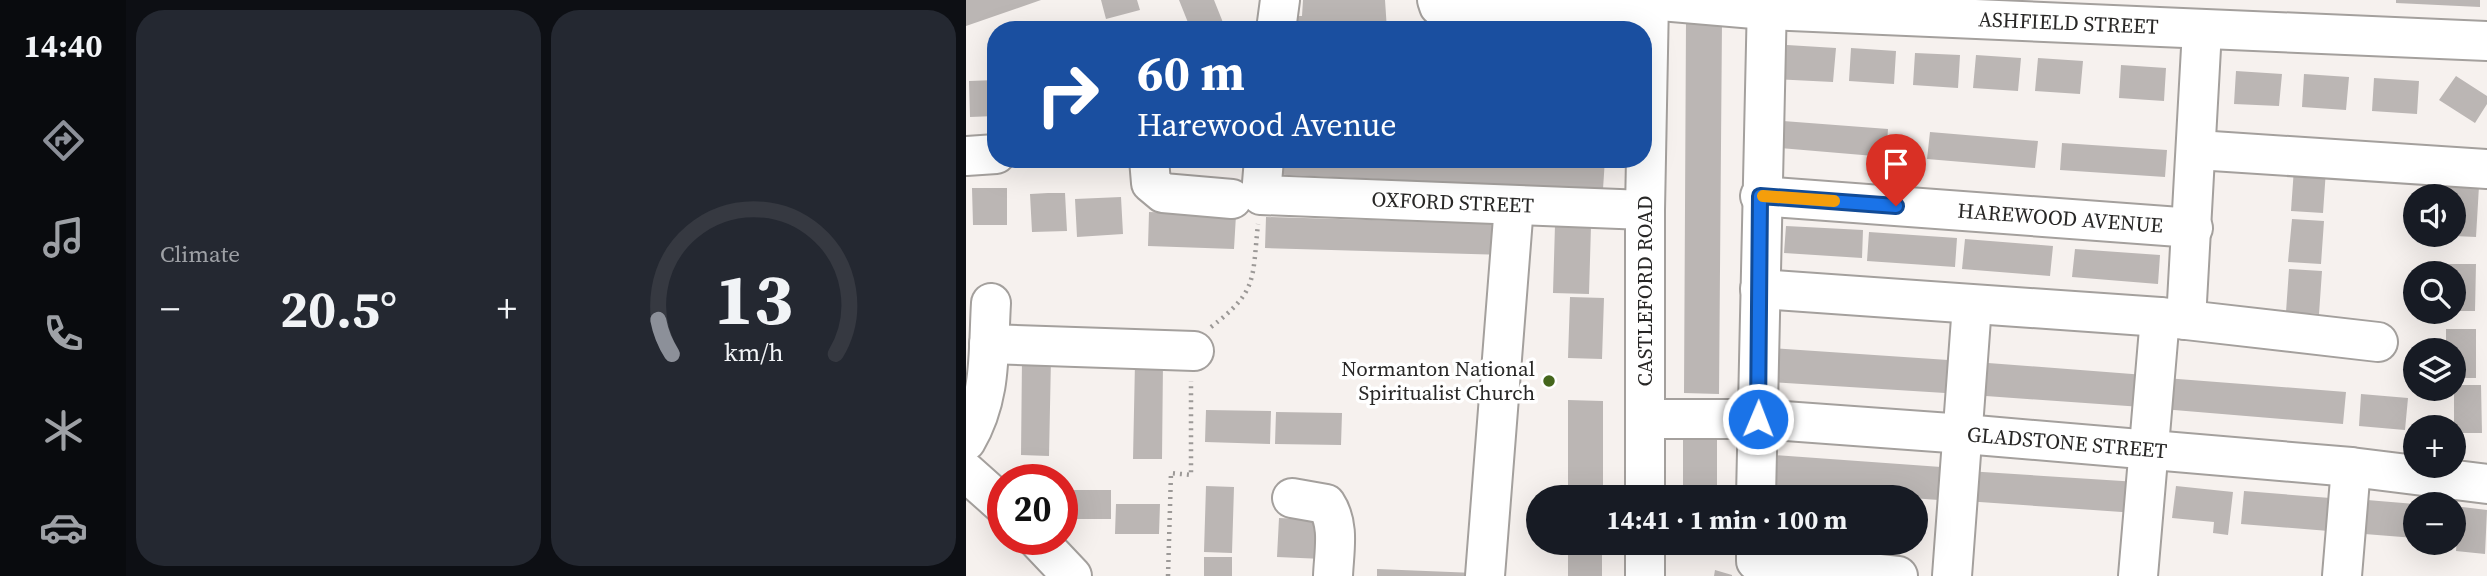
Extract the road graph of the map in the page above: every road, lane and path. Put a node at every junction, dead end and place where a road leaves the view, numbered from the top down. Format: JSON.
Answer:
{"nodes":[{"id":1,"x":1279,"y":0,"type":"edge"},
{"id":2,"x":1438,"y":3,"type":"edge"},
{"id":3,"x":1649,"y":5,"type":"edge"},
{"id":4,"x":1767,"y":5,"type":"edge"},
{"id":5,"x":2141,"y":13,"type":"edge"},
{"id":6,"x":1277,"y":21,"type":"edge"},
{"id":7,"x":2202,"y":30,"type":"junction"},
{"id":8,"x":2487,"y":41,"type":"edge"},
{"id":9,"x":2197,"y":150,"type":"junction"},
{"id":10,"x":987,"y":155,"type":"edge"},
{"id":11,"x":966,"y":156,"type":"edge"},
{"id":12,"x":1150,"y":168,"type":"edge"},
{"id":13,"x":1646,"y":168,"type":"edge"},
{"id":14,"x":2487,"y":169,"type":"edge"},
{"id":15,"x":1253,"y":184,"type":"edge"},
{"id":16,"x":1760,"y":196,"type":"junction"},
{"id":17,"x":1514,"y":205,"type":"junction"},
{"id":18,"x":1645,"y":210,"type":"junction"},
{"id":19,"x":2193,"y":228,"type":"junction"},
{"id":20,"x":1760,"y":289,"type":"junction"},
{"id":21,"x":991,"y":303,"type":"dead end"},
{"id":22,"x":1972,"y":304,"type":"junction"},
{"id":23,"x":2173,"y":318,"type":"junction"},
{"id":24,"x":2378,"y":342,"type":"dead end"},
{"id":25,"x":989,"y":344,"type":"junction"},
{"id":26,"x":1194,"y":351,"type":"junction"},
{"id":27,"x":1646,"y":419,"type":"junction"},
{"id":28,"x":1758,"y":419,"type":"junction"},
{"id":29,"x":1964,"y":434,"type":"junction"},
{"id":30,"x":966,"y":441,"type":"edge"},
{"id":31,"x":2150,"y":452,"type":"junction"},
{"id":32,"x":2351,"y":467,"type":"junction"},
{"id":33,"x":966,"y":472,"type":"edge"},
{"id":34,"x":2487,"y":484,"type":"edge"},
{"id":35,"x":1645,"y":485,"type":"edge"},
{"id":36,"x":1756,"y":485,"type":"edge"},
{"id":37,"x":987,"y":491,"type":"edge"},
{"id":38,"x":1292,"y":498,"type":"dead end"},
{"id":39,"x":1052,"y":555,"type":"edge"},
{"id":40,"x":1645,"y":555,"type":"edge"},
{"id":41,"x":1756,"y":555,"type":"edge"},
{"id":42,"x":1072,"y":576,"type":"edge"},
{"id":43,"x":1168,"y":576,"type":"edge"},
{"id":44,"x":1333,"y":576,"type":"edge"},
{"id":45,"x":1485,"y":576,"type":"edge"},
{"id":46,"x":1645,"y":576,"type":"edge"},
{"id":47,"x":1898,"y":576,"type":"edge"},
{"id":48,"x":1952,"y":576,"type":"edge"},
{"id":49,"x":2138,"y":576,"type":"edge"},
{"id":50,"x":2342,"y":576,"type":"edge"}],
"edges":[{"from":1,"to":6,"type":"street"},
{"from":2,"to":3,"type":"street","name":"ASHFIELD STREET"},
{"from":3,"to":4,"type":"street","name":"ASHFIELD STREET"},
{"from":4,"to":5,"type":"street","name":"ASHFIELD STREET"},
{"from":4,"to":16,"type":"street"},
{"from":5,"to":7,"type":"street","name":"ASHFIELD STREET"},
{"from":7,"to":8,"type":"street","name":"ASHFIELD STREET"},
{"from":7,"to":9,"type":"street"},
{"from":9,"to":14,"type":"street"},
{"from":9,"to":19,"type":"street"},
{"from":10,"to":11,"type":"street"},
{"from":12,"to":15,"type":"street","name":"OXFORD STREET"},
{"from":13,"to":18,"type":"street","name":"CASTLEFORD ROAD"},
{"from":15,"to":17,"type":"street","name":"OXFORD STREET"},
{"from":15,"to":26,"type":"path"},
{"from":16,"to":19,"type":"street","name":"HAREWOOD AVENUE"},
{"from":16,"to":20,"type":"street"},
{"from":17,"to":18,"type":"street","name":"OXFORD STREET"},
{"from":17,"to":45,"type":"street"},
{"from":18,"to":27,"type":"street","name":"CASTLEFORD ROAD"},
{"from":19,"to":23,"type":"street"},
{"from":20,"to":22,"type":"street"},
{"from":20,"to":28,"type":"street"},
{"from":21,"to":25,"type":"street"},
{"from":22,"to":23,"type":"street"},
{"from":22,"to":29,"type":"street"},
{"from":23,"to":24,"type":"street"},
{"from":23,"to":31,"type":"street"},
{"from":25,"to":26,"type":"street"},
{"from":25,"to":30,"type":"street"},
{"from":26,"to":43,"type":"path"},
{"from":27,"to":28,"type":"street","name":"GLADSTONE STREET"},
{"from":27,"to":35,"type":"street","name":"CASTLEFORD ROAD"},
{"from":28,"to":29,"type":"street","name":"GLADSTONE STREET"},
{"from":28,"to":36,"type":"street"},
{"from":29,"to":31,"type":"street","name":"GLADSTONE STREET"},
{"from":29,"to":48,"type":"street"},
{"from":31,"to":32,"type":"street","name":"GLADSTONE STREET"},
{"from":31,"to":49,"type":"street"},
{"from":32,"to":34,"type":"street","name":"GLADSTONE STREET"},
{"from":32,"to":50,"type":"street"},
{"from":33,"to":37,"type":"street"},
{"from":38,"to":44,"type":"street"},
{"from":39,"to":42,"type":"street"},
{"from":40,"to":46,"type":"street"},
{"from":41,"to":47,"type":"street"}]}
